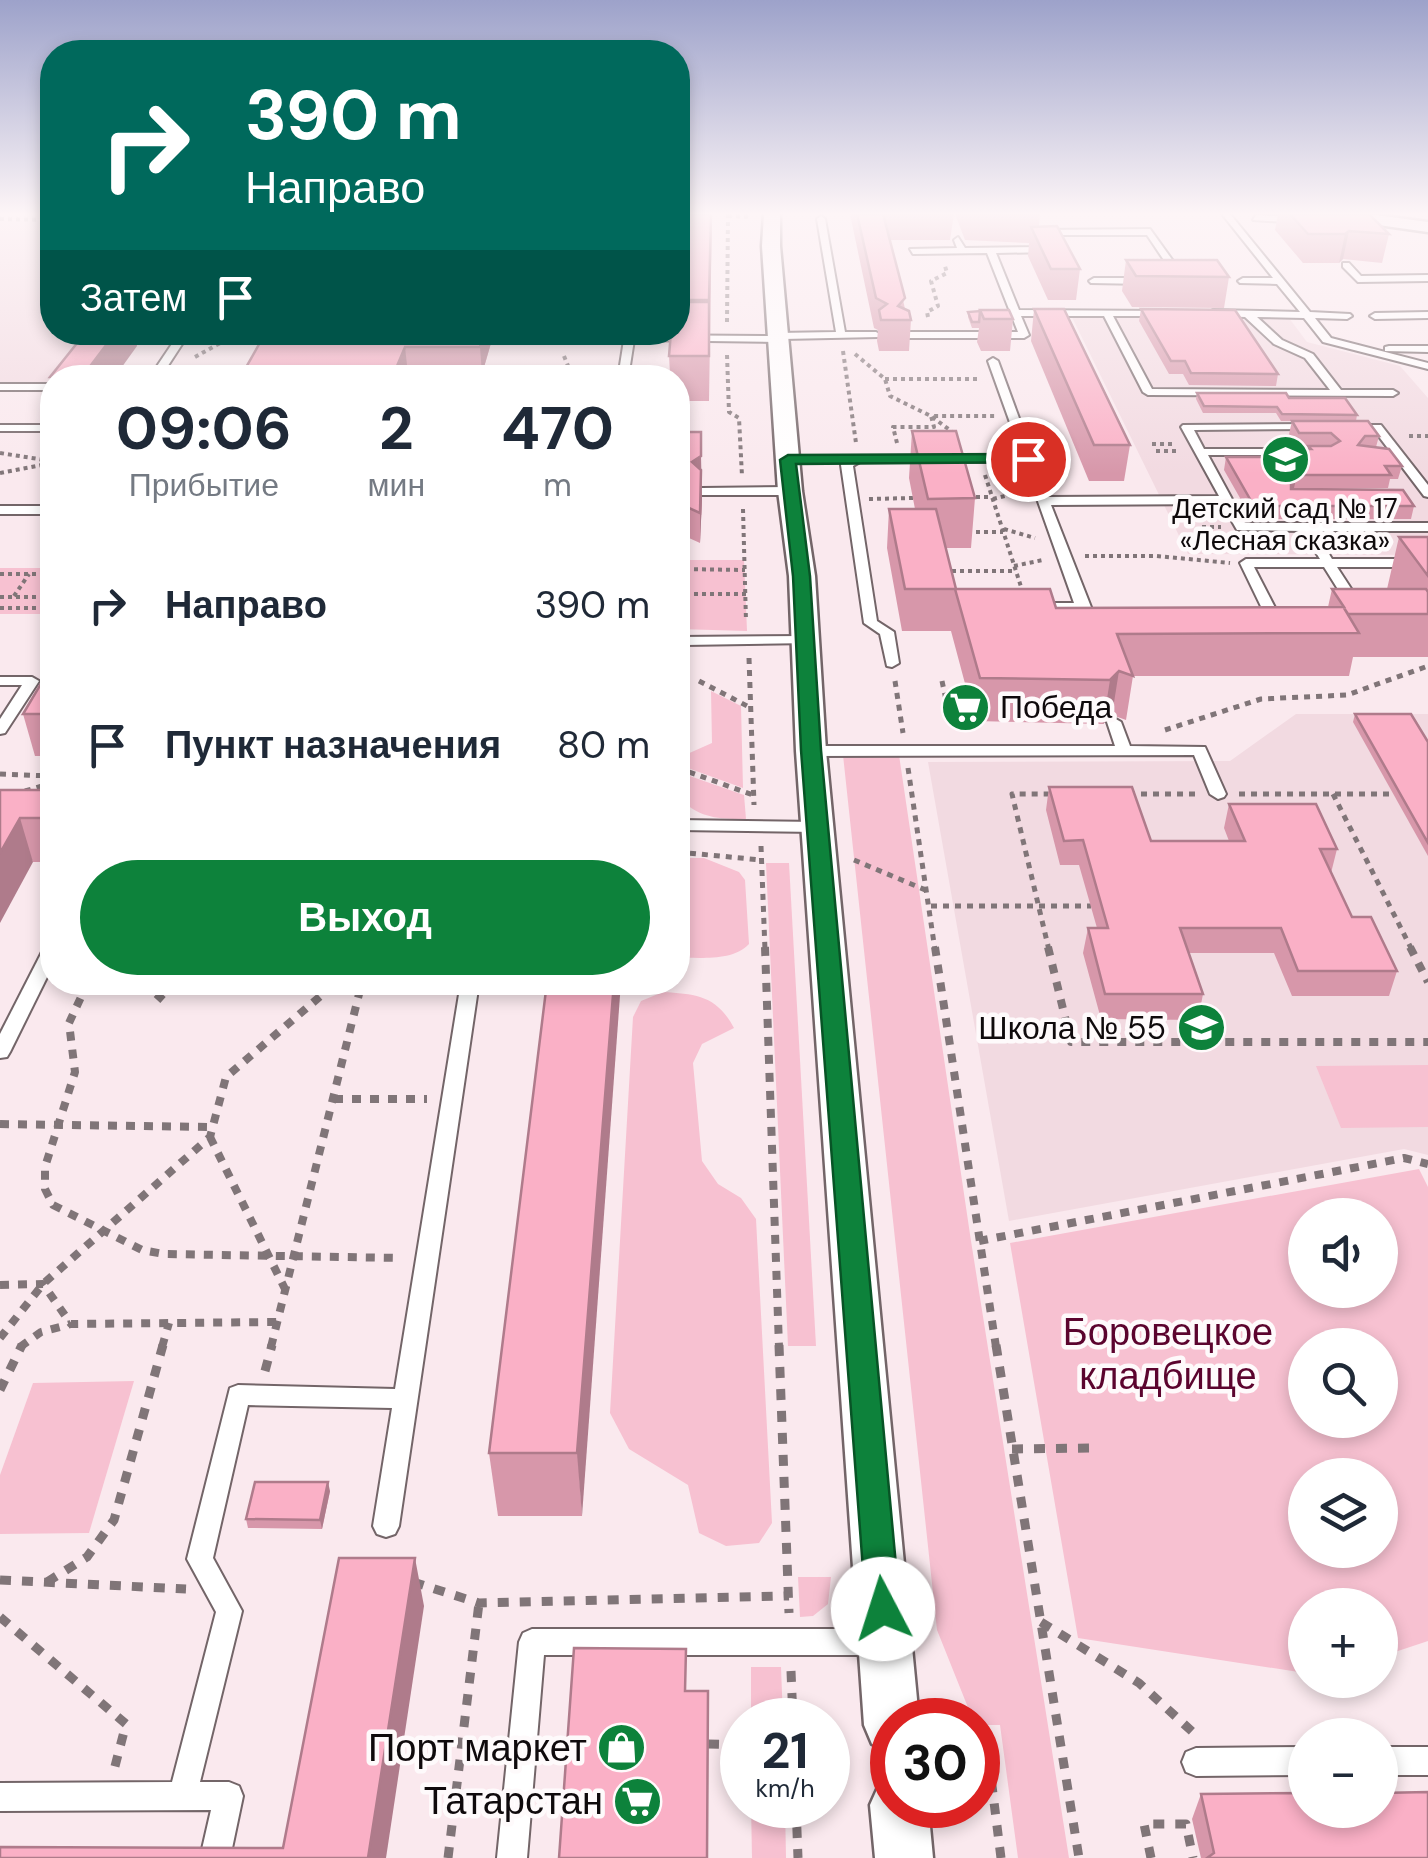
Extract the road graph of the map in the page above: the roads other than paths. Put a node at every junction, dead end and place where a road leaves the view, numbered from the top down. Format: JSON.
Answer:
{"nodes":[{"id":1,"x":776,"y":301,"type":"edge"},
{"id":2,"x":835,"y":301,"type":"edge"},
{"id":3,"x":1010,"y":301,"type":"edge"},
{"id":4,"x":1296,"y":301,"type":"edge"},
{"id":5,"x":1015,"y":313,"type":"junction"},
{"id":6,"x":1107,"y":313,"type":"junction"},
{"id":7,"x":1167,"y":313,"type":"edge"},
{"id":8,"x":1207,"y":313,"type":"edge"},
{"id":9,"x":1247,"y":313,"type":"junction"},
{"id":10,"x":1306,"y":313,"type":"junction"},
{"id":11,"x":1347,"y":316,"type":"dead end"},
{"id":12,"x":1375,"y":316,"type":"dead end"},
{"id":13,"x":1428,"y":316,"type":"edge"},
{"id":14,"x":841,"y":335,"type":"junction"},
{"id":15,"x":876,"y":335,"type":"edge"},
{"id":16,"x":905,"y":335,"type":"edge"},
{"id":17,"x":690,"y":337,"type":"edge"},
{"id":18,"x":778,"y":337,"type":"junction"},
{"id":19,"x":1364,"y":349,"type":"junction"},
{"id":20,"x":1428,"y":349,"type":"edge"},
{"id":21,"x":993,"y":361,"type":"edge"},
{"id":22,"x":1428,"y":366,"type":"edge"},
{"id":23,"x":40,"y":387,"type":"edge"},
{"id":24,"x":0,"y":388,"type":"edge"},
{"id":25,"x":1338,"y":393,"type":"junction"},
{"id":26,"x":1393,"y":393,"type":"dead end"},
{"id":27,"x":1320,"y":427,"type":"edge"},
{"id":28,"x":1339,"y":427,"type":"edge"},
{"id":29,"x":0,"y":428,"type":"edge"},
{"id":30,"x":40,"y":428,"type":"edge"},
{"id":31,"x":1200,"y":452,"type":"junction"},
{"id":32,"x":1310,"y":452,"type":"edge"},
{"id":33,"x":1381,"y":455,"type":"edge"},
{"id":34,"x":1398,"y":455,"type":"junction"},
{"id":35,"x":858,"y":459,"type":"junction"},
{"id":36,"x":1028,"y":459,"type":"junction"},
{"id":37,"x":788,"y":460,"type":"junction"},
{"id":38,"x":702,"y":492,"type":"edge"},
{"id":39,"x":790,"y":492,"type":"junction"},
{"id":40,"x":1428,"y":494,"type":"edge"},
{"id":41,"x":1409,"y":496,"type":"edge"},
{"id":42,"x":1043,"y":500,"type":"junction"},
{"id":43,"x":1226,"y":500,"type":"junction"},
{"id":44,"x":0,"y":510,"type":"edge"},
{"id":45,"x":40,"y":510,"type":"edge"},
{"id":46,"x":1306,"y":527,"type":"junction"},
{"id":47,"x":1428,"y":527,"type":"edge"},
{"id":48,"x":1328,"y":563,"type":"junction"},
{"id":49,"x":1428,"y":563,"type":"edge"},
{"id":50,"x":1027,"y":607,"type":"edge"},
{"id":51,"x":1082,"y":607,"type":"junction"},
{"id":52,"x":1356,"y":608,"type":"edge"},
{"id":53,"x":1106,"y":625,"type":"edge"},
{"id":54,"x":1252,"y":625,"type":"edge"},
{"id":55,"x":806,"y":640,"type":"junction"},
{"id":56,"x":690,"y":641,"type":"edge"},
{"id":57,"x":892,"y":663,"type":"road end"},
{"id":58,"x":0,"y":680,"type":"edge"},
{"id":59,"x":1114,"y":722,"type":"edge"},
{"id":60,"x":0,"y":730,"type":"edge"},
{"id":61,"x":811,"y":750,"type":"junction"},
{"id":62,"x":1124,"y":750,"type":"junction"},
{"id":63,"x":1218,"y":794,"type":"road end"},
{"id":64,"x":690,"y":825,"type":"edge"},
{"id":65,"x":818,"y":827,"type":"junction"},
{"id":66,"x":40,"y":974,"type":"edge"},
{"id":67,"x":468,"y":995,"type":"edge"},
{"id":68,"x":0,"y":1052,"type":"edge"},
{"id":69,"x":405,"y":1399,"type":"junction"},
{"id":70,"x":386,"y":1526,"type":"road end"},
{"id":71,"x":886,"y":1642,"type":"junction"},
{"id":72,"x":890,"y":1698,"type":"edge"},
{"id":73,"x":1428,"y":1760,"type":"edge"},
{"id":74,"x":1288,"y":1761,"type":"edge"},
{"id":75,"x":1398,"y":1761,"type":"edge"},
{"id":76,"x":1196,"y":1762,"type":"dead end"},
{"id":77,"x":0,"y":1797,"type":"edge"},
{"id":78,"x":182,"y":1797,"type":"junction"},
{"id":79,"x":902,"y":1828,"type":"edge"},
{"id":80,"x":215,"y":1858,"type":"edge"},
{"id":81,"x":512,"y":1858,"type":"edge"},
{"id":82,"x":904,"y":1858,"type":"edge"}],
"edges":[{"from":1,"to":18,"type":"street"},
{"from":2,"to":14,"type":"lane"},
{"from":3,"to":5,"type":"lane"},
{"from":4,"to":10,"type":"lane"},
{"from":5,"to":6,"type":"lane"},
{"from":5,"to":16,"type":"lane"},
{"from":6,"to":7,"type":"lane"},
{"from":6,"to":25,"type":"lane"},
{"from":8,"to":9,"type":"lane"},
{"from":9,"to":10,"type":"lane"},
{"from":9,"to":25,"type":"lane"},
{"from":10,"to":11,"type":"lane"},
{"from":10,"to":19,"type":"lane"},
{"from":12,"to":13,"type":"lane"},
{"from":14,"to":15,"type":"lane"},
{"from":14,"to":18,"type":"lane"},
{"from":17,"to":18,"type":"lane"},
{"from":18,"to":37,"type":"street"},
{"from":19,"to":20,"type":"lane"},
{"from":19,"to":22,"type":"lane"},
{"from":21,"to":36,"type":"lane"},
{"from":23,"to":24,"type":"lane"},
{"from":25,"to":26,"type":"lane"},
{"from":27,"to":31,"type":"lane"},
{"from":28,"to":34,"type":"lane"},
{"from":29,"to":30,"type":"lane"},
{"from":31,"to":32,"type":"lane"},
{"from":31,"to":43,"type":"lane"},
{"from":33,"to":34,"type":"lane"},
{"from":34,"to":40,"type":"lane"},
{"from":35,"to":36,"type":"lane"},
{"from":35,"to":37,"type":"lane"},
{"from":35,"to":57,"type":"lane"},
{"from":36,"to":42,"type":"lane"},
{"from":37,"to":39,"type":"street"},
{"from":38,"to":39,"type":"lane"},
{"from":39,"to":55,"type":"street"},
{"from":40,"to":41,"type":"lane"},
{"from":42,"to":43,"type":"lane"},
{"from":42,"to":51,"type":"lane"},
{"from":43,"to":46,"type":"lane"},
{"from":44,"to":45,"type":"lane"},
{"from":46,"to":47,"type":"lane"},
{"from":46,"to":48,"type":"lane"},
{"from":48,"to":49,"type":"lane"},
{"from":48,"to":52,"type":"lane"},
{"from":48,"to":54,"type":"lane"},
{"from":50,"to":51,"type":"lane"},
{"from":51,"to":53,"type":"lane"},
{"from":55,"to":56,"type":"lane"},
{"from":55,"to":61,"type":"street"},
{"from":58,"to":60,"type":"lane"},
{"from":59,"to":62,"type":"lane"},
{"from":61,"to":62,"type":"lane"},
{"from":61,"to":65,"type":"street"},
{"from":62,"to":63,"type":"lane"},
{"from":64,"to":65,"type":"lane"},
{"from":65,"to":71,"type":"street"},
{"from":66,"to":68,"type":"lane"},
{"from":67,"to":69,"type":"lane"},
{"from":69,"to":70,"type":"lane"},
{"from":69,"to":78,"type":"lane"},
{"from":71,"to":72,"type":"street"},
{"from":71,"to":81,"type":"lane"},
{"from":73,"to":75,"type":"lane"},
{"from":74,"to":76,"type":"lane"},
{"from":77,"to":78,"type":"lane"},
{"from":78,"to":80,"type":"lane"},
{"from":79,"to":82,"type":"street"}]}
